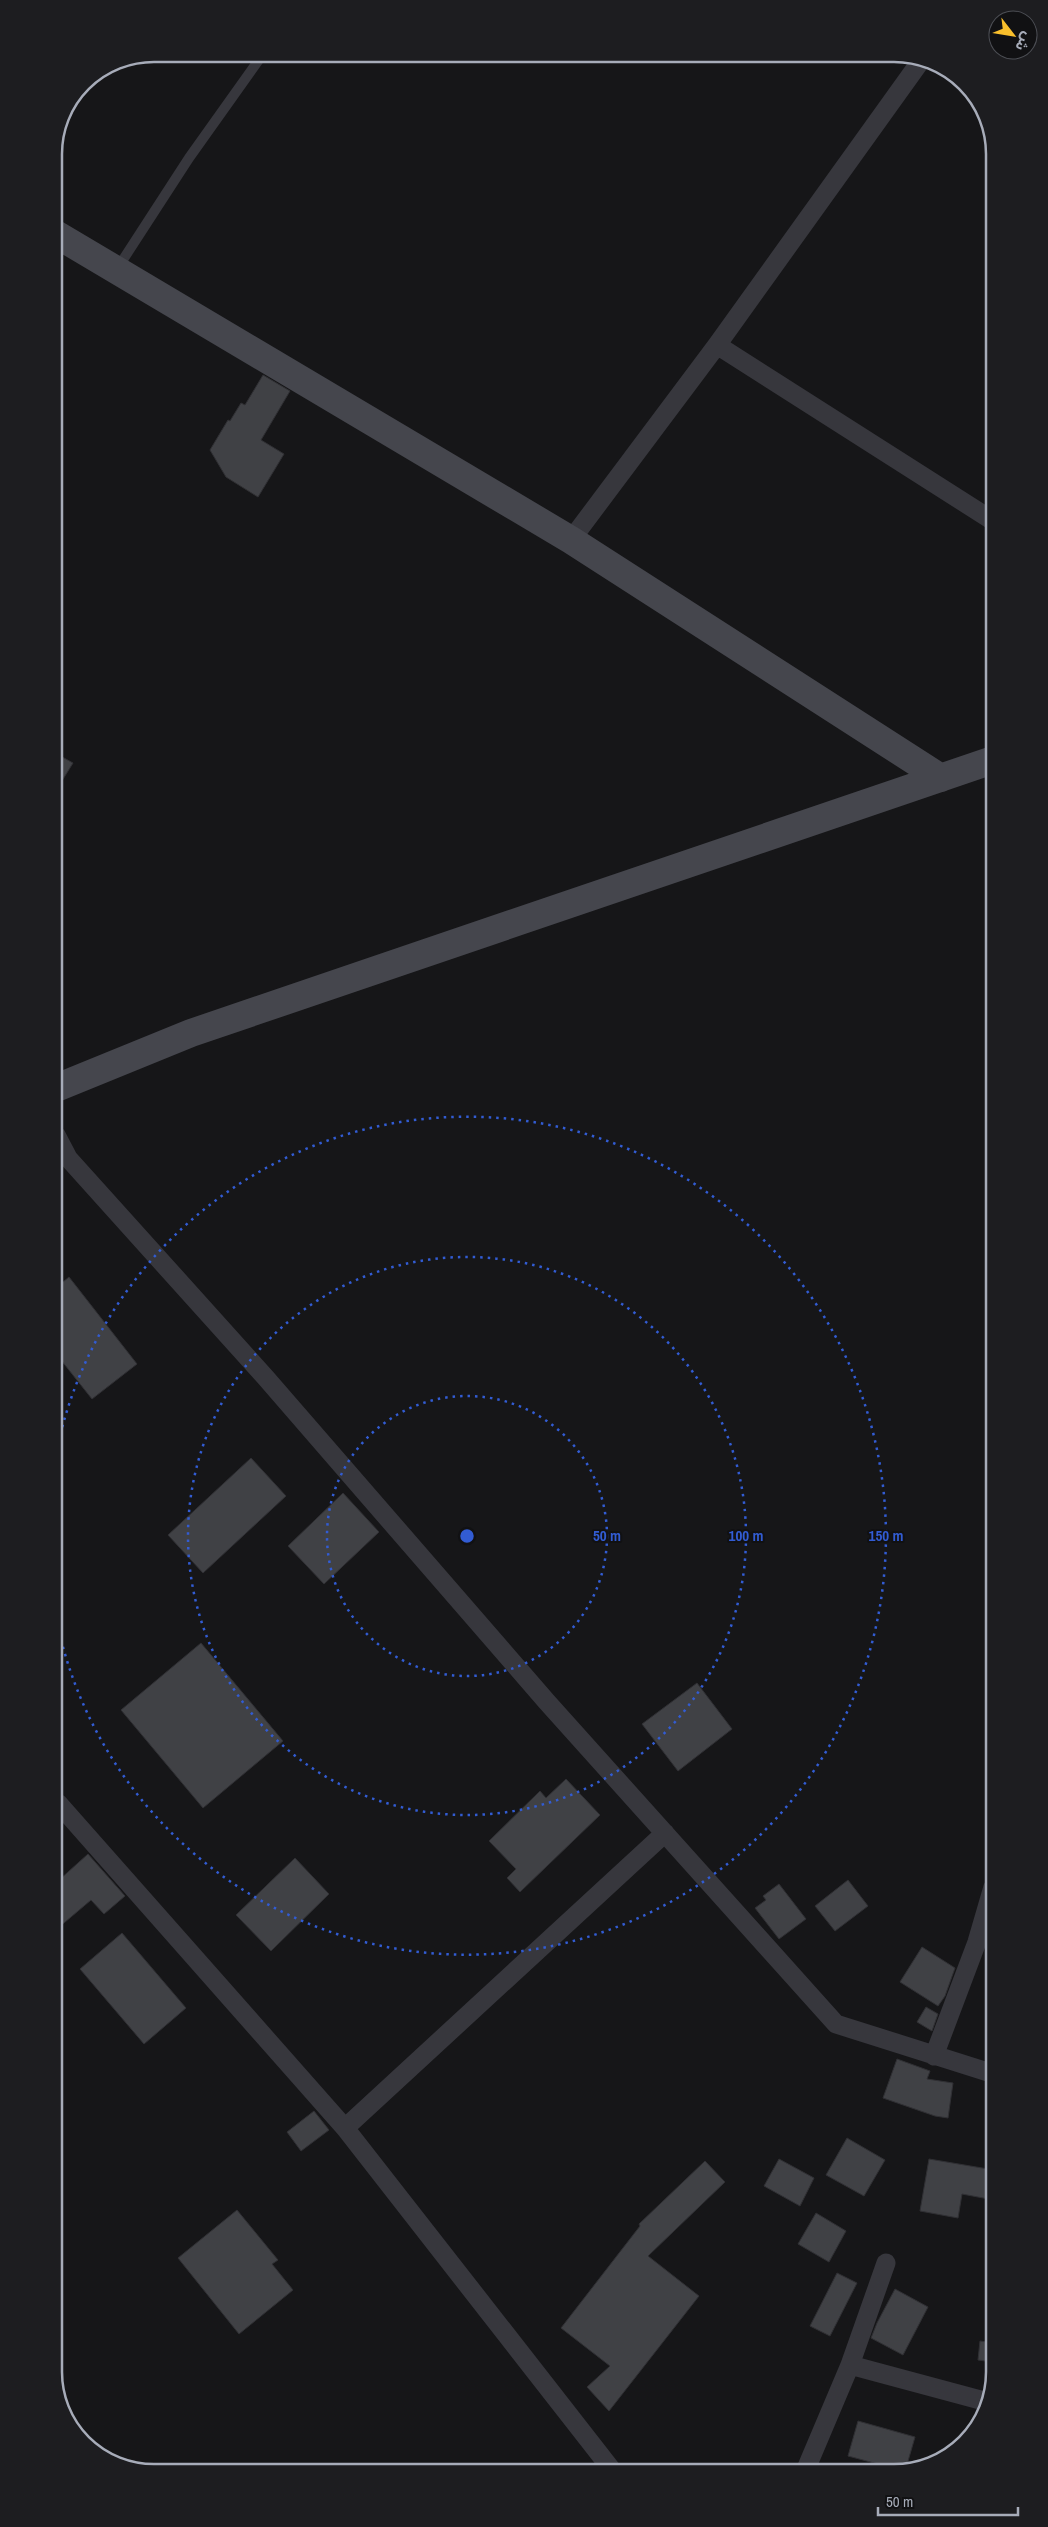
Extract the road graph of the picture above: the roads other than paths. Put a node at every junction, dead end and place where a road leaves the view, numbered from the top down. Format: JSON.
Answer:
{"nodes":[{"id":1,"x":257,"y":62,"type":"edge"},
{"id":2,"x":917,"y":66,"type":"edge"},
{"id":3,"x":63,"y":238,"type":"edge"},
{"id":4,"x":116,"y":270,"type":"junction"},
{"id":5,"x":717,"y":345,"type":"junction"},
{"id":6,"x":986,"y":516,"type":"edge"},
{"id":7,"x":571,"y":540,"type":"junction"},
{"id":8,"x":986,"y":762,"type":"edge"},
{"id":9,"x":941,"y":778,"type":"junction"},
{"id":10,"x":63,"y":1085,"type":"edge"},
{"id":11,"x":63,"y":1148,"type":"edge"},
{"id":12,"x":62,"y":1808,"type":"edge"},
{"id":13,"x":665,"y":1833,"type":"junction"},
{"id":14,"x":986,"y":1910,"type":"edge"},
{"id":15,"x":934,"y":2056,"type":"junction"},
{"id":16,"x":986,"y":2072,"type":"edge"},
{"id":17,"x":345,"y":2128,"type":"junction"},
{"id":18,"x":886,"y":2262,"type":"dead end"},
{"id":19,"x":850,"y":2365,"type":"junction"},
{"id":20,"x":981,"y":2400,"type":"edge"},
{"id":21,"x":607,"y":2464,"type":"edge"},
{"id":22,"x":808,"y":2464,"type":"edge"}],
"edges":[{"from":1,"to":4,"type":"lane"},
{"from":2,"to":5,"type":"street"},
{"from":3,"to":4,"type":"street"},
{"from":4,"to":7,"type":"street"},
{"from":5,"to":6,"type":"street"},
{"from":5,"to":7,"type":"street"},
{"from":7,"to":9,"type":"street"},
{"from":8,"to":9,"type":"street"},
{"from":9,"to":10,"type":"street"},
{"from":11,"to":13,"type":"street"},
{"from":12,"to":17,"type":"street"},
{"from":13,"to":15,"type":"street"},
{"from":13,"to":17,"type":"street"},
{"from":14,"to":15,"type":"street"},
{"from":15,"to":16,"type":"street"},
{"from":17,"to":21,"type":"street"},
{"from":18,"to":19,"type":"street"},
{"from":19,"to":20,"type":"street"},
{"from":19,"to":22,"type":"street"}]}
